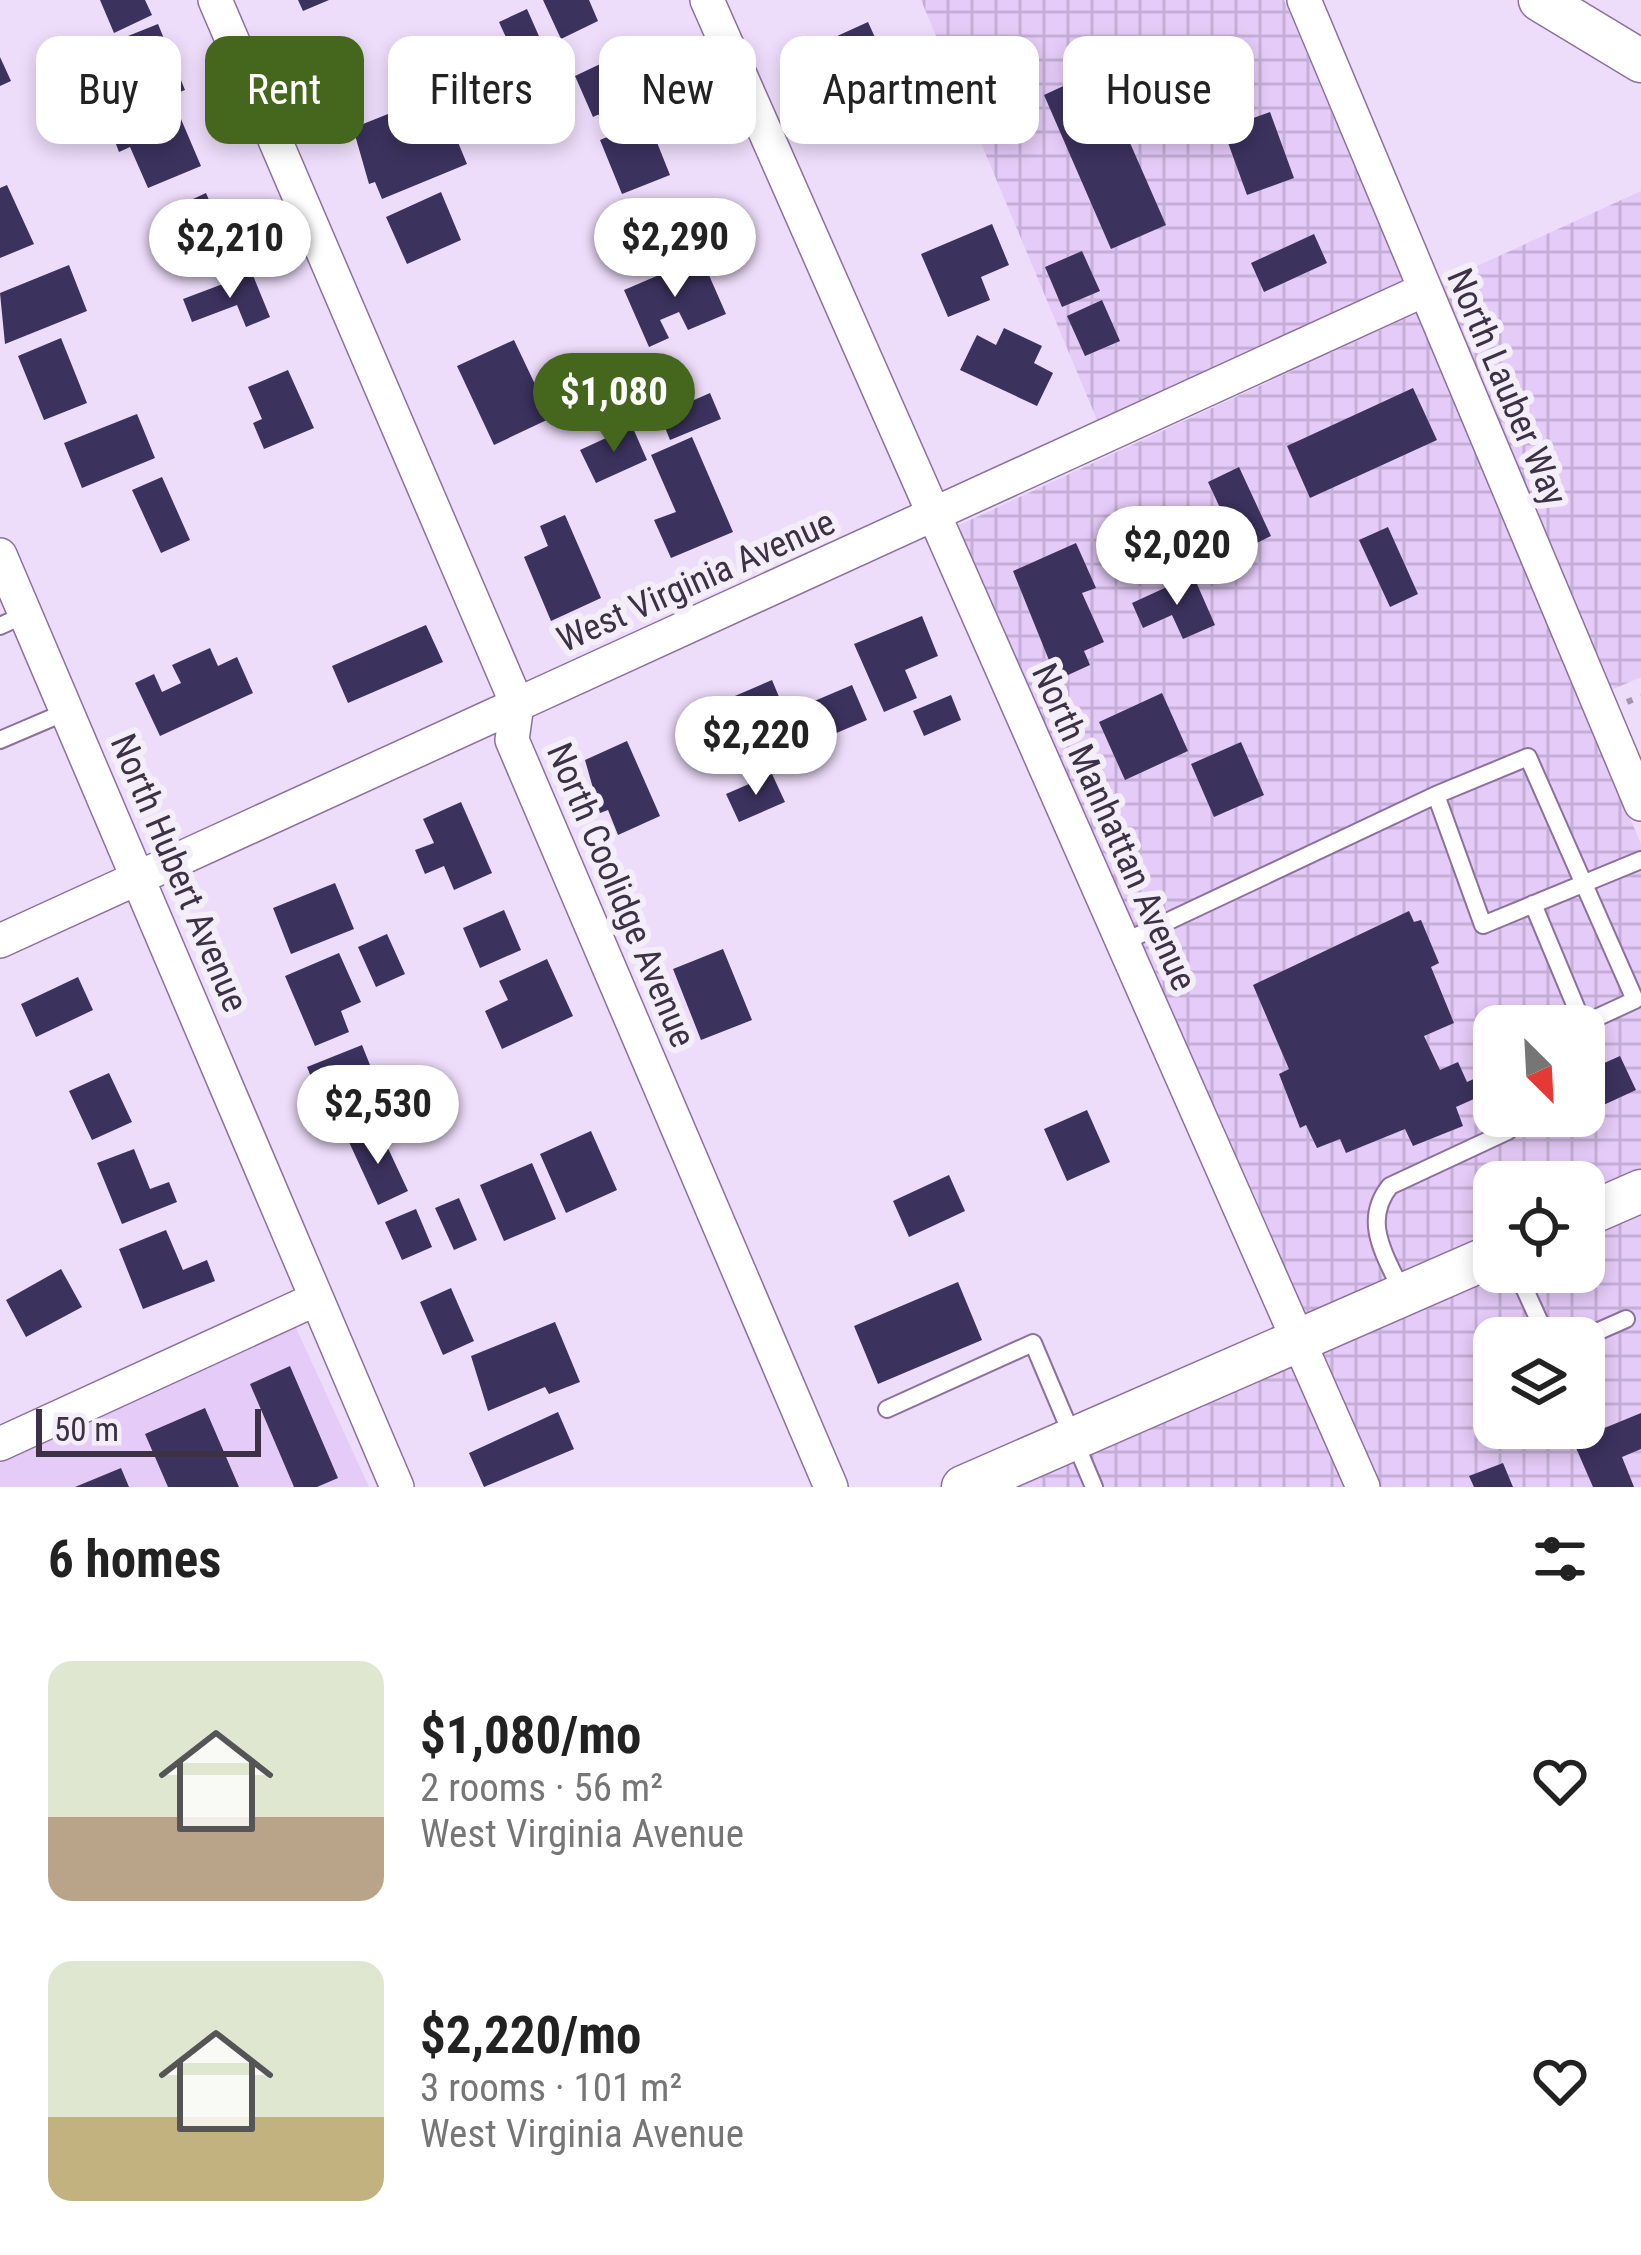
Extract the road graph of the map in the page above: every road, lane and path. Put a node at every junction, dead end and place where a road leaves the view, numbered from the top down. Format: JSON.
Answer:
{"nodes":[{"id":1,"x":215,"y":0,"type":"edge"},
{"id":2,"x":707,"y":0,"type":"edge"},
{"id":3,"x":1304,"y":0,"type":"edge"},
{"id":4,"x":1540,"y":0,"type":"edge"},
{"id":5,"x":1641,"y":61,"type":"edge"},
{"id":6,"x":1424,"y":290,"type":"junction"},
{"id":7,"x":934,"y":517,"type":"junction"},
{"id":8,"x":0,"y":554,"type":"edge"},
{"id":9,"x":13,"y":620,"type":"edge"},
{"id":10,"x":517,"y":704,"type":"junction"},
{"id":11,"x":68,"y":711,"type":"junction"},
{"id":12,"x":0,"y":740,"type":"edge"},
{"id":13,"x":1436,"y":794,"type":"junction"},
{"id":14,"x":1641,"y":804,"type":"edge"},
{"id":15,"x":1641,"y":860,"type":"edge"},
{"id":16,"x":140,"y":879,"type":"junction"},
{"id":17,"x":1583,"y":884,"type":"junction"},
{"id":18,"x":1533,"y":904,"type":"junction"},
{"id":19,"x":0,"y":941,"type":"edge"},
{"id":20,"x":1122,"y":943,"type":"junction"},
{"id":21,"x":1495,"y":1137,"type":"edge"},
{"id":22,"x":1641,"y":1191,"type":"edge"},
{"id":23,"x":1605,"y":1207,"type":"edge"},
{"id":24,"x":1473,"y":1264,"type":"edge"},
{"id":25,"x":1402,"y":1294,"type":"junction"},
{"id":26,"x":316,"y":1299,"type":"junction"},
{"id":27,"x":1626,"y":1319,"type":"dead end"},
{"id":28,"x":1605,"y":1328,"type":"edge"},
{"id":29,"x":1297,"y":1340,"type":"junction"},
{"id":30,"x":886,"y":1408,"type":"dead end"},
{"id":31,"x":1073,"y":1438,"type":"junction"},
{"id":32,"x":0,"y":1444,"type":"edge"},
{"id":33,"x":397,"y":1487,"type":"edge"},
{"id":34,"x":831,"y":1487,"type":"edge"},
{"id":35,"x":963,"y":1487,"type":"edge"},
{"id":36,"x":1094,"y":1487,"type":"edge"},
{"id":37,"x":1363,"y":1487,"type":"edge"}],
"edges":[{"from":1,"to":10,"type":"street","name":"North Coolidge Avenue"},
{"from":2,"to":7,"type":"street","name":"North Manhattan Avenue"},
{"from":3,"to":6,"type":"street","name":"North Lauber Way"},
{"from":4,"to":5,"type":"street"},
{"from":6,"to":7,"type":"street","name":"West Virginia Avenue"},
{"from":6,"to":14,"type":"street","name":"North Lauber Way"},
{"from":7,"to":10,"type":"street","name":"West Virginia Avenue"},
{"from":7,"to":20,"type":"street","name":"North Manhattan Avenue"},
{"from":8,"to":9,"type":"street","name":"North Hubert Avenue"},
{"from":9,"to":11,"type":"street","name":"North Hubert Avenue"},
{"from":10,"to":16,"type":"street","name":"West Virginia Avenue"},
{"from":10,"to":34,"type":"street","name":"North Coolidge Avenue"},
{"from":11,"to":12,"type":"lane"},
{"from":11,"to":16,"type":"street","name":"North Hubert Avenue"},
{"from":13,"to":17,"type":"lane"},
{"from":13,"to":18,"type":"lane"},
{"from":13,"to":20,"type":"lane"},
{"from":15,"to":17,"type":"lane"},
{"from":16,"to":19,"type":"street","name":"West Virginia Avenue"},
{"from":16,"to":26,"type":"street","name":"North Hubert Avenue"},
{"from":17,"to":18,"type":"lane"},
{"from":17,"to":18,"type":"lane"},
{"from":20,"to":29,"type":"street","name":"North Manhattan Avenue"},
{"from":21,"to":25,"type":"lane"},
{"from":22,"to":23,"type":"street"},
{"from":24,"to":25,"type":"street"},
{"from":25,"to":29,"type":"street"},
{"from":26,"to":32,"type":"street"},
{"from":26,"to":33,"type":"street","name":"North Hubert Avenue"},
{"from":27,"to":28,"type":"lane"},
{"from":29,"to":31,"type":"street"},
{"from":29,"to":37,"type":"street","name":"North Manhattan Avenue"},
{"from":30,"to":31,"type":"lane"},
{"from":31,"to":35,"type":"street"},
{"from":31,"to":36,"type":"lane"}]}
